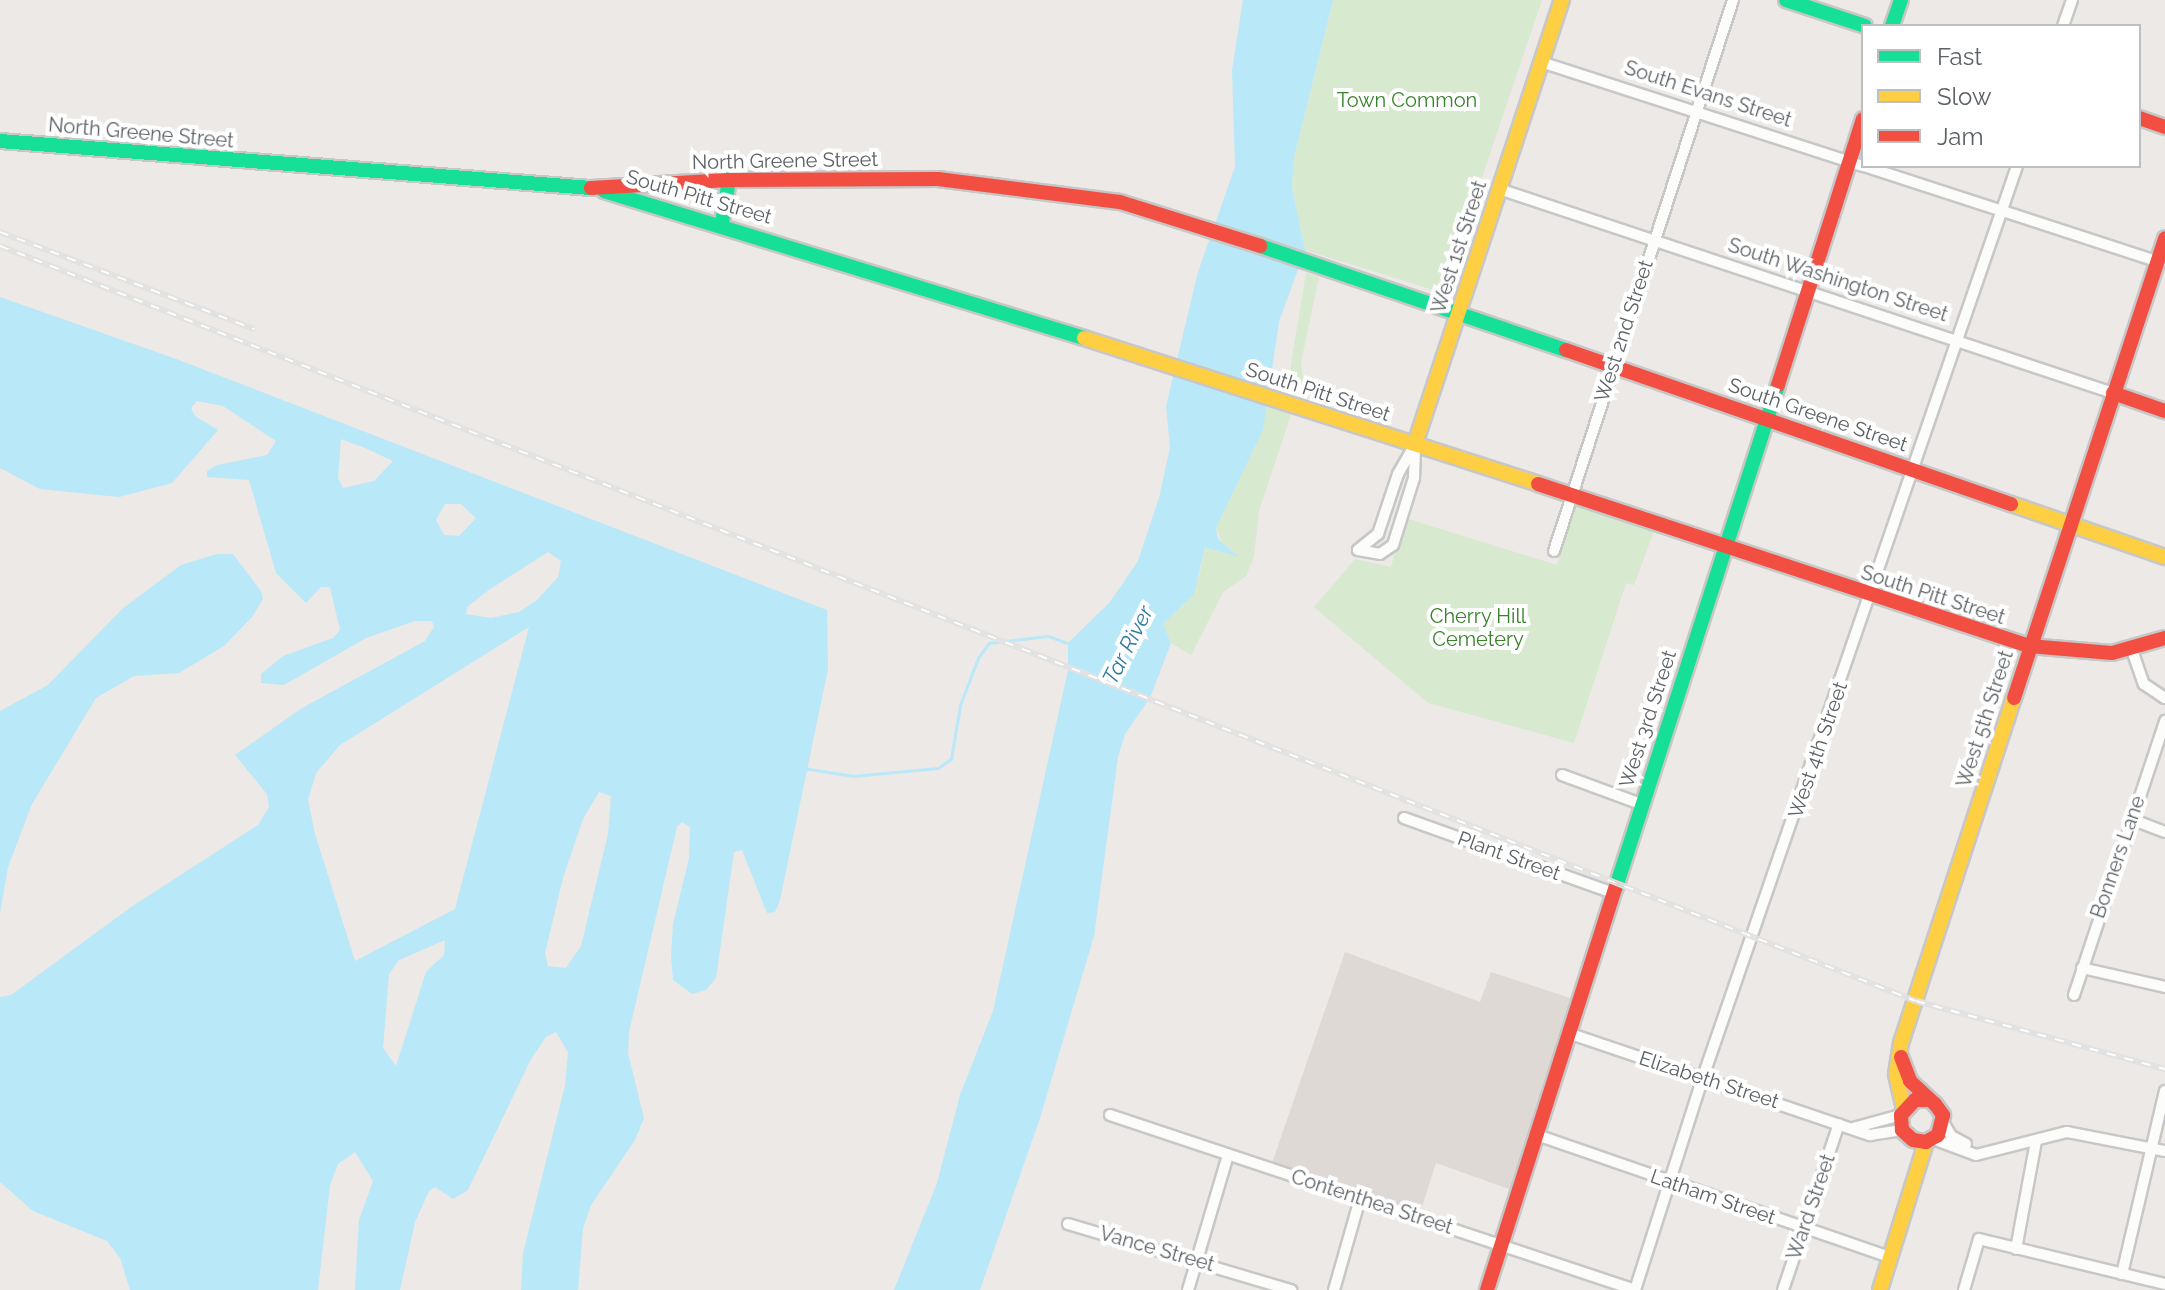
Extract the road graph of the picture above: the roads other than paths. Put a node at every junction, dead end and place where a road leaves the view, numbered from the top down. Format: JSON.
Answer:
{"nodes":[{"id":1,"x":1562,"y":0,"type":"edge"},
{"id":2,"x":1733,"y":0,"type":"edge"},
{"id":3,"x":1786,"y":0,"type":"edge"},
{"id":4,"x":1901,"y":0,"type":"edge"},
{"id":5,"x":2072,"y":0,"type":"edge"},
{"id":6,"x":1893,"y":24,"type":"edge"},
{"id":7,"x":2064,"y":24,"type":"edge"},
{"id":8,"x":1861,"y":25,"type":"edge"},
{"id":9,"x":1541,"y":62,"type":"junction"},
{"id":10,"x":1696,"y":112,"type":"junction"},
{"id":11,"x":2141,"y":119,"type":"edge"},
{"id":12,"x":2165,"y":127,"type":"edge"},
{"id":13,"x":0,"y":141,"type":"edge"},
{"id":14,"x":1861,"y":142,"type":"edge"},
{"id":15,"x":1859,"y":164,"type":"edge"},
{"id":16,"x":1871,"y":168,"type":"edge"},
{"id":17,"x":2016,"y":168,"type":"edge"},
{"id":18,"x":729,"y":180,"type":"junction"},
{"id":19,"x":590,"y":188,"type":"junction"},
{"id":20,"x":1499,"y":189,"type":"junction"},
{"id":21,"x":2002,"y":211,"type":"junction"},
{"id":22,"x":722,"y":223,"type":"junction"},
{"id":23,"x":2165,"y":238,"type":"edge"},
{"id":24,"x":1654,"y":240,"type":"junction"},
{"id":25,"x":2161,"y":263,"type":"edge"},
{"id":26,"x":1808,"y":291,"type":"junction"},
{"id":27,"x":1458,"y":312,"type":"junction"},
{"id":28,"x":1959,"y":342,"type":"junction"},
{"id":29,"x":1613,"y":366,"type":"junction"},
{"id":30,"x":2113,"y":393,"type":"junction"},
{"id":31,"x":2165,"y":411,"type":"edge"},
{"id":32,"x":1766,"y":419,"type":"junction"},
{"id":33,"x":1415,"y":444,"type":"junction"},
{"id":34,"x":1913,"y":469,"type":"junction"},
{"id":35,"x":1392,"y":495,"type":"junction"},
{"id":36,"x":1571,"y":496,"type":"junction"},
{"id":37,"x":1408,"y":499,"type":"junction"},
{"id":38,"x":2070,"y":525,"type":"junction"},
{"id":39,"x":1376,"y":536,"type":"junction"},
{"id":40,"x":1725,"y":547,"type":"junction"},
{"id":41,"x":1554,"y":551,"type":"dead end"},
{"id":42,"x":1385,"y":552,"type":"junction"},
{"id":43,"x":2165,"y":557,"type":"edge"},
{"id":44,"x":1870,"y":597,"type":"junction"},
{"id":45,"x":2165,"y":638,"type":"edge"},
{"id":46,"x":2029,"y":646,"type":"junction"},
{"id":47,"x":2132,"y":650,"type":"junction"},
{"id":48,"x":2165,"y":698,"type":"edge"},
{"id":49,"x":2165,"y":721,"type":"edge"},
{"id":50,"x":1562,"y":775,"type":"dead end"},
{"id":51,"x":1641,"y":804,"type":"junction"},
{"id":52,"x":1404,"y":818,"type":"dead end"},
{"id":53,"x":2131,"y":819,"type":"junction"},
{"id":54,"x":2165,"y":832,"type":"edge"},
{"id":55,"x":1614,"y":893,"type":"junction"},
{"id":56,"x":2082,"y":968,"type":"junction"},
{"id":57,"x":2165,"y":987,"type":"edge"},
{"id":58,"x":2074,"y":995,"type":"dead end"},
{"id":59,"x":1568,"y":1033,"type":"junction"},
{"id":60,"x":1899,"y":1053,"type":"junction"},
{"id":61,"x":1703,"y":1077,"type":"junction"},
{"id":62,"x":2165,"y":1091,"type":"edge"},
{"id":63,"x":1929,"y":1100,"type":"junction"},
{"id":64,"x":1902,"y":1112,"type":"junction"},
{"id":65,"x":1110,"y":1115,"type":"dead end"},
{"id":66,"x":1943,"y":1122,"type":"junction"},
{"id":67,"x":1839,"y":1124,"type":"junction"},
{"id":68,"x":1851,"y":1128,"type":"junction"},
{"id":69,"x":1537,"y":1135,"type":"junction"},
{"id":70,"x":1919,"y":1138,"type":"junction"},
{"id":71,"x":2036,"y":1141,"type":"junction"},
{"id":72,"x":2152,"y":1148,"type":"junction"},
{"id":73,"x":2165,"y":1151,"type":"edge"},
{"id":74,"x":1228,"y":1155,"type":"junction"},
{"id":75,"x":1985,"y":1155,"type":"junction"},
{"id":76,"x":1670,"y":1182,"type":"junction"},
{"id":77,"x":1360,"y":1199,"type":"junction"},
{"id":78,"x":1068,"y":1224,"type":"dead end"},
{"id":79,"x":1804,"y":1229,"type":"junction"},
{"id":80,"x":1502,"y":1245,"type":"junction"},
{"id":81,"x":2016,"y":1249,"type":"junction"},
{"id":82,"x":1890,"y":1257,"type":"junction"},
{"id":83,"x":1197,"y":1260,"type":"junction"},
{"id":84,"x":2122,"y":1274,"type":"junction"},
{"id":85,"x":2165,"y":1284,"type":"edge"},
{"id":86,"x":1188,"y":1290,"type":"edge"},
{"id":87,"x":1291,"y":1290,"type":"edge"},
{"id":88,"x":1334,"y":1290,"type":"edge"},
{"id":89,"x":1487,"y":1290,"type":"edge"},
{"id":90,"x":1635,"y":1290,"type":"edge"},
{"id":91,"x":1783,"y":1290,"type":"edge"},
{"id":92,"x":1880,"y":1290,"type":"edge"},
{"id":93,"x":1964,"y":1290,"type":"edge"}],
"edges":[{"from":1,"to":9,"type":"main road","name":"West 1st Street"},
{"from":2,"to":10,"type":"street","name":"West 2nd Street"},
{"from":3,"to":8,"type":"main road"},
{"from":4,"to":6,"type":"main road"},
{"from":5,"to":7,"type":"street"},
{"from":9,"to":10,"type":"street","name":"South Evans Street"},
{"from":9,"to":20,"type":"main road","name":"West 1st Street"},
{"from":10,"to":15,"type":"street","name":"South Evans Street"},
{"from":10,"to":24,"type":"street","name":"West 2nd Street"},
{"from":11,"to":12,"type":"main road"},
{"from":13,"to":19,"type":"main road","name":"North Greene Street"},
{"from":14,"to":15,"type":"main road","name":"West 3rd Street"},
{"from":15,"to":26,"type":"main road","name":"West 3rd Street"},
{"from":16,"to":21,"type":"street","name":"South Evans Street"},
{"from":17,"to":21,"type":"street","name":"West 4th Street"},
{"from":18,"to":19,"type":"main road","name":"North Greene Street"},
{"from":18,"to":22,"type":"main road"},
{"from":18,"to":27,"type":"main road","name":"North Greene Street"},
{"from":19,"to":22,"type":"main road","name":"South Pitt Street"},
{"from":20,"to":24,"type":"street","name":"South Washington Street"},
{"from":20,"to":27,"type":"main road","name":"West 1st Street"},
{"from":21,"to":25,"type":"street","name":"South Evans Street"},
{"from":21,"to":28,"type":"street","name":"West 4th Street"},
{"from":22,"to":33,"type":"main road","name":"South Pitt Street"},
{"from":23,"to":25,"type":"main road","name":"West 5th Street"},
{"from":24,"to":26,"type":"street","name":"South Washington Street"},
{"from":24,"to":29,"type":"street","name":"West 2nd Street"},
{"from":25,"to":30,"type":"main road","name":"West 5th Street"},
{"from":26,"to":28,"type":"street","name":"South Washington Street"},
{"from":26,"to":32,"type":"main road","name":"West 3rd Street"},
{"from":27,"to":29,"type":"main road","name":"South Greene Street"},
{"from":27,"to":33,"type":"main road","name":"West 1st Street"},
{"from":28,"to":30,"type":"street","name":"South Washington Street"},
{"from":28,"to":34,"type":"street","name":"West 4th Street"},
{"from":29,"to":32,"type":"main road","name":"South Greene Street"},
{"from":29,"to":36,"type":"street","name":"West 2nd Street"},
{"from":30,"to":31,"type":"main road","name":"South Washington Street"},
{"from":30,"to":38,"type":"main road","name":"West 5th Street"},
{"from":32,"to":34,"type":"main road","name":"South Greene Street"},
{"from":32,"to":40,"type":"main road","name":"West 3rd Street"},
{"from":33,"to":35,"type":"street"},
{"from":33,"to":36,"type":"main road","name":"South Pitt Street"},
{"from":33,"to":37,"type":"street"},
{"from":34,"to":38,"type":"main road","name":"South Greene Street"},
{"from":34,"to":44,"type":"street","name":"West 4th Street"},
{"from":35,"to":37,"type":"street"},
{"from":35,"to":39,"type":"street"},
{"from":36,"to":40,"type":"main road","name":"South Pitt Street"},
{"from":36,"to":41,"type":"street","name":"West 2nd Street"},
{"from":37,"to":42,"type":"street"},
{"from":38,"to":43,"type":"main road","name":"South Greene Street"},
{"from":38,"to":46,"type":"main road","name":"West 5th Street"},
{"from":39,"to":42,"type":"street"},
{"from":39,"to":42,"type":"street"},
{"from":40,"to":44,"type":"main road","name":"South Pitt Street"},
{"from":40,"to":51,"type":"main road","name":"West 3rd Street"},
{"from":44,"to":46,"type":"main road","name":"South Pitt Street"},
{"from":44,"to":61,"type":"street","name":"West 4th Street"},
{"from":45,"to":47,"type":"main road","name":"South Pitt Street"},
{"from":46,"to":47,"type":"main road","name":"South Pitt Street"},
{"from":46,"to":60,"type":"main road","name":"West 5th Street"},
{"from":47,"to":48,"type":"street"},
{"from":49,"to":53,"type":"street","name":"Bonners Lane"},
{"from":50,"to":51,"type":"street"},
{"from":51,"to":55,"type":"main road","name":"West 3rd Street"},
{"from":52,"to":55,"type":"street","name":"Plant Street"},
{"from":53,"to":54,"type":"street"},
{"from":53,"to":56,"type":"street","name":"Bonners Lane"},
{"from":55,"to":59,"type":"main road","name":"West 3rd Street"},
{"from":56,"to":57,"type":"street"},
{"from":56,"to":58,"type":"street","name":"Bonners Lane"},
{"from":59,"to":61,"type":"street","name":"Elizabeth Street"},
{"from":59,"to":69,"type":"main road","name":"West 3rd Street"},
{"from":60,"to":63,"type":"main road"},
{"from":60,"to":64,"type":"main road","name":"West 5th Street"},
{"from":61,"to":67,"type":"street","name":"Elizabeth Street"},
{"from":61,"to":76,"type":"street","name":"West 4th Street"},
{"from":62,"to":72,"type":"street"},
{"from":63,"to":64,"type":"main road"},
{"from":63,"to":66,"type":"main road"},
{"from":64,"to":68,"type":"street"},
{"from":64,"to":70,"type":"main road","name":"West 5th Street"},
{"from":65,"to":74,"type":"street","name":"Contenthea Street"},
{"from":66,"to":70,"type":"main road"},
{"from":66,"to":75,"type":"street"},
{"from":67,"to":68,"type":"street","name":"Elizabeth Street"},
{"from":67,"to":79,"type":"street","name":"Ward Street"},
{"from":68,"to":70,"type":"street","name":"Elizabeth Street"},
{"from":69,"to":76,"type":"street","name":"Latham Street"},
{"from":69,"to":80,"type":"main road","name":"West 3rd Street"},
{"from":70,"to":75,"type":"street","name":"Elizabeth Street"},
{"from":70,"to":82,"type":"main road"},
{"from":71,"to":72,"type":"street"},
{"from":71,"to":75,"type":"street"},
{"from":71,"to":81,"type":"street"},
{"from":72,"to":73,"type":"street"},
{"from":72,"to":84,"type":"street"},
{"from":74,"to":77,"type":"street","name":"Contenthea Street"},
{"from":74,"to":83,"type":"street"},
{"from":76,"to":79,"type":"street","name":"Latham Street"},
{"from":76,"to":90,"type":"street","name":"West 4th Street"},
{"from":77,"to":80,"type":"street","name":"Contenthea Street"},
{"from":77,"to":88,"type":"street"},
{"from":78,"to":83,"type":"street","name":"Vance Street"},
{"from":79,"to":82,"type":"street","name":"Latham Street"},
{"from":79,"to":91,"type":"street","name":"Ward Street"},
{"from":80,"to":89,"type":"main road","name":"West 3rd Street"},
{"from":80,"to":90,"type":"street","name":"Contenthea Street"},
{"from":81,"to":84,"type":"street"},
{"from":81,"to":93,"type":"street"},
{"from":82,"to":92,"type":"main road"},
{"from":83,"to":86,"type":"street"},
{"from":83,"to":87,"type":"street","name":"Vance Street"},
{"from":84,"to":85,"type":"street"}]}
